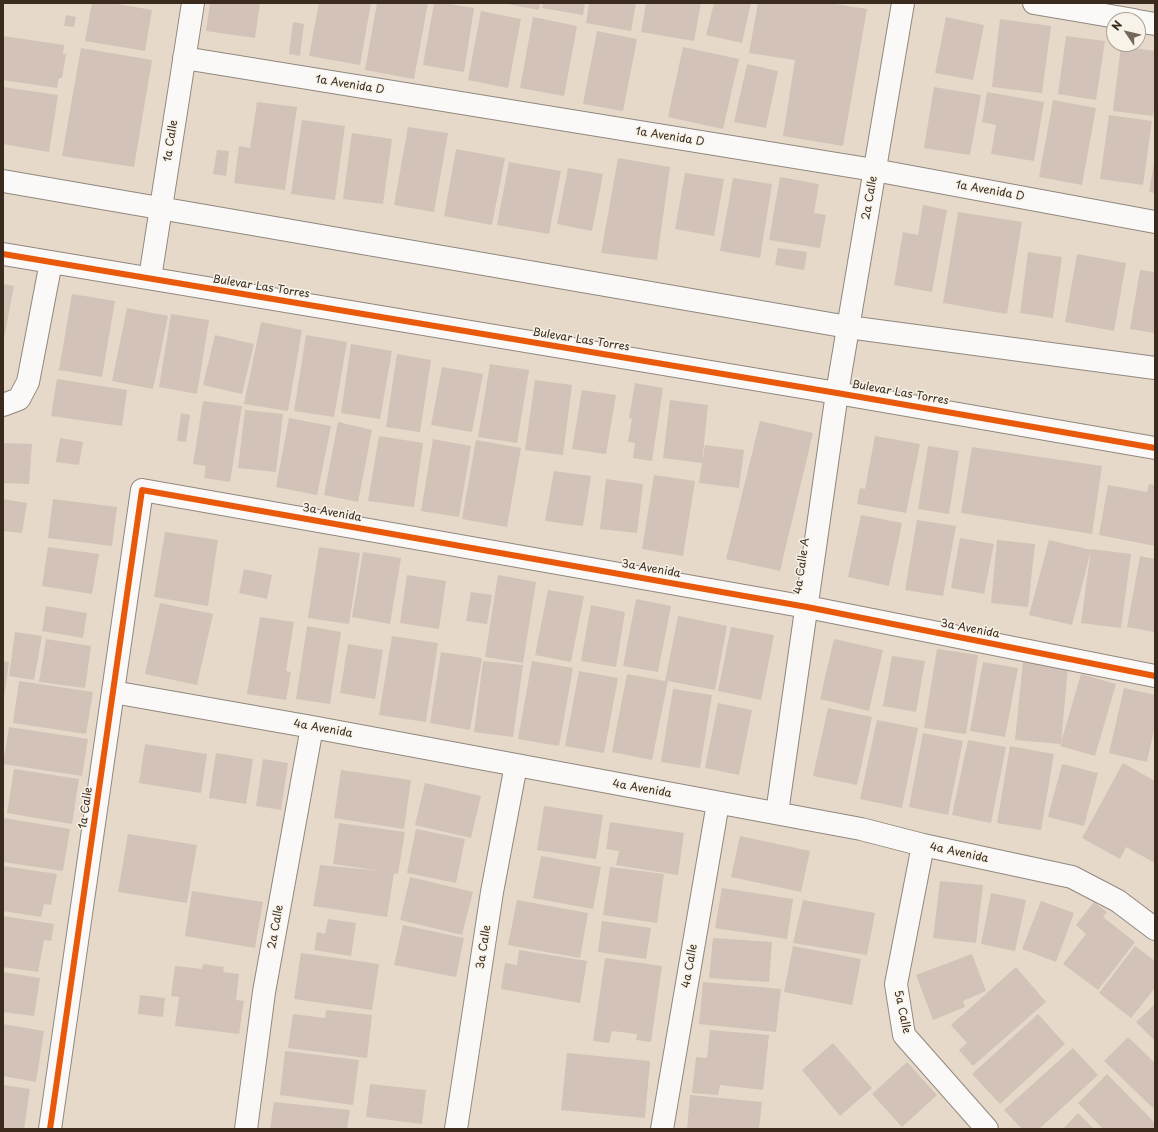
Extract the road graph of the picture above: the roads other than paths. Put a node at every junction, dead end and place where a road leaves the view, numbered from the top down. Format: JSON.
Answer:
{"nodes":[{"id":1,"x":193,"y":3,"type":"edge"},
{"id":2,"x":903,"y":3,"type":"edge"},
{"id":3,"x":1034,"y":3,"type":"edge"},
{"id":4,"x":1106,"y":15,"type":"edge"},
{"id":5,"x":184,"y":58,"type":"junction"},
{"id":6,"x":874,"y":170,"type":"junction"},
{"id":7,"x":3,"y":181,"type":"edge"},
{"id":8,"x":161,"y":208,"type":"junction"},
{"id":9,"x":1155,"y":222,"type":"edge"},
{"id":10,"x":3,"y":254,"type":"edge"},
{"id":11,"x":51,"y":262,"type":"junction"},
{"id":12,"x":150,"y":278,"type":"junction"},
{"id":13,"x":848,"y":327,"type":"junction"},
{"id":14,"x":1155,"y":368,"type":"edge"},
{"id":15,"x":837,"y":392,"type":"junction"},
{"id":16,"x":3,"y":405,"type":"edge"},
{"id":17,"x":1155,"y":448,"type":"edge"},
{"id":18,"x":142,"y":490,"type":"joint"},
{"id":19,"x":806,"y":607,"type":"junction"},
{"id":20,"x":1155,"y":676,"type":"edge"},
{"id":21,"x":113,"y":692,"type":"junction"},
{"id":22,"x":312,"y":727,"type":"junction"},
{"id":23,"x":516,"y":766,"type":"junction"},
{"id":24,"x":718,"y":803,"type":"junction"},
{"id":25,"x":777,"y":814,"type":"junction"},
{"id":26,"x":923,"y":844,"type":"junction"},
{"id":27,"x":1155,"y":929,"type":"edge"},
{"id":28,"x":50,"y":1129,"type":"edge"},
{"id":29,"x":246,"y":1129,"type":"edge"},
{"id":30,"x":456,"y":1129,"type":"edge"},
{"id":31,"x":662,"y":1129,"type":"edge"},
{"id":32,"x":987,"y":1129,"type":"edge"}],
"edges":[{"from":1,"to":5,"type":"street","name":"1a Calle"},
{"from":2,"to":6,"type":"street","name":"2a Calle"},
{"from":3,"to":4,"type":"street"},
{"from":5,"to":6,"type":"street","name":"1a Avenida D"},
{"from":5,"to":8,"type":"street","name":"1a Calle"},
{"from":6,"to":9,"type":"street","name":"1a Avenida D"},
{"from":6,"to":13,"type":"street","name":"2a Calle"},
{"from":7,"to":8,"type":"street"},
{"from":8,"to":12,"type":"street","name":"1a Calle"},
{"from":8,"to":13,"type":"street"},
{"from":10,"to":11,"type":"street","name":"Bulevar Las Torres"},
{"from":11,"to":12,"type":"street","name":"Bulevar Las Torres"},
{"from":11,"to":16,"type":"street"},
{"from":12,"to":15,"type":"street","name":"Bulevar Las Torres"},
{"from":13,"to":14,"type":"street"},
{"from":13,"to":15,"type":"street","name":"2a Calle"},
{"from":15,"to":17,"type":"street","name":"Bulevar Las Torres"},
{"from":15,"to":19,"type":"street","name":"4a Calle A"},
{"from":18,"to":19,"type":"street","name":"3a Avenida"},
{"from":18,"to":21,"type":"street","name":"1a Calle"},
{"from":19,"to":20,"type":"street","name":"3a Avenida"},
{"from":19,"to":25,"type":"street","name":"4a Calle A"},
{"from":21,"to":22,"type":"street","name":"4a Avenida"},
{"from":21,"to":28,"type":"street","name":"1a Calle"},
{"from":22,"to":23,"type":"street","name":"4a Avenida"},
{"from":22,"to":29,"type":"street","name":"2a Calle"},
{"from":23,"to":24,"type":"street","name":"4a Avenida"},
{"from":23,"to":30,"type":"street","name":"3a Calle"},
{"from":24,"to":25,"type":"street","name":"4a Avenida"},
{"from":24,"to":31,"type":"street","name":"4a Calle"},
{"from":25,"to":26,"type":"street","name":"4a Avenida"},
{"from":26,"to":27,"type":"street","name":"4a Avenida"},
{"from":26,"to":32,"type":"street","name":"5a Calle"}]}
